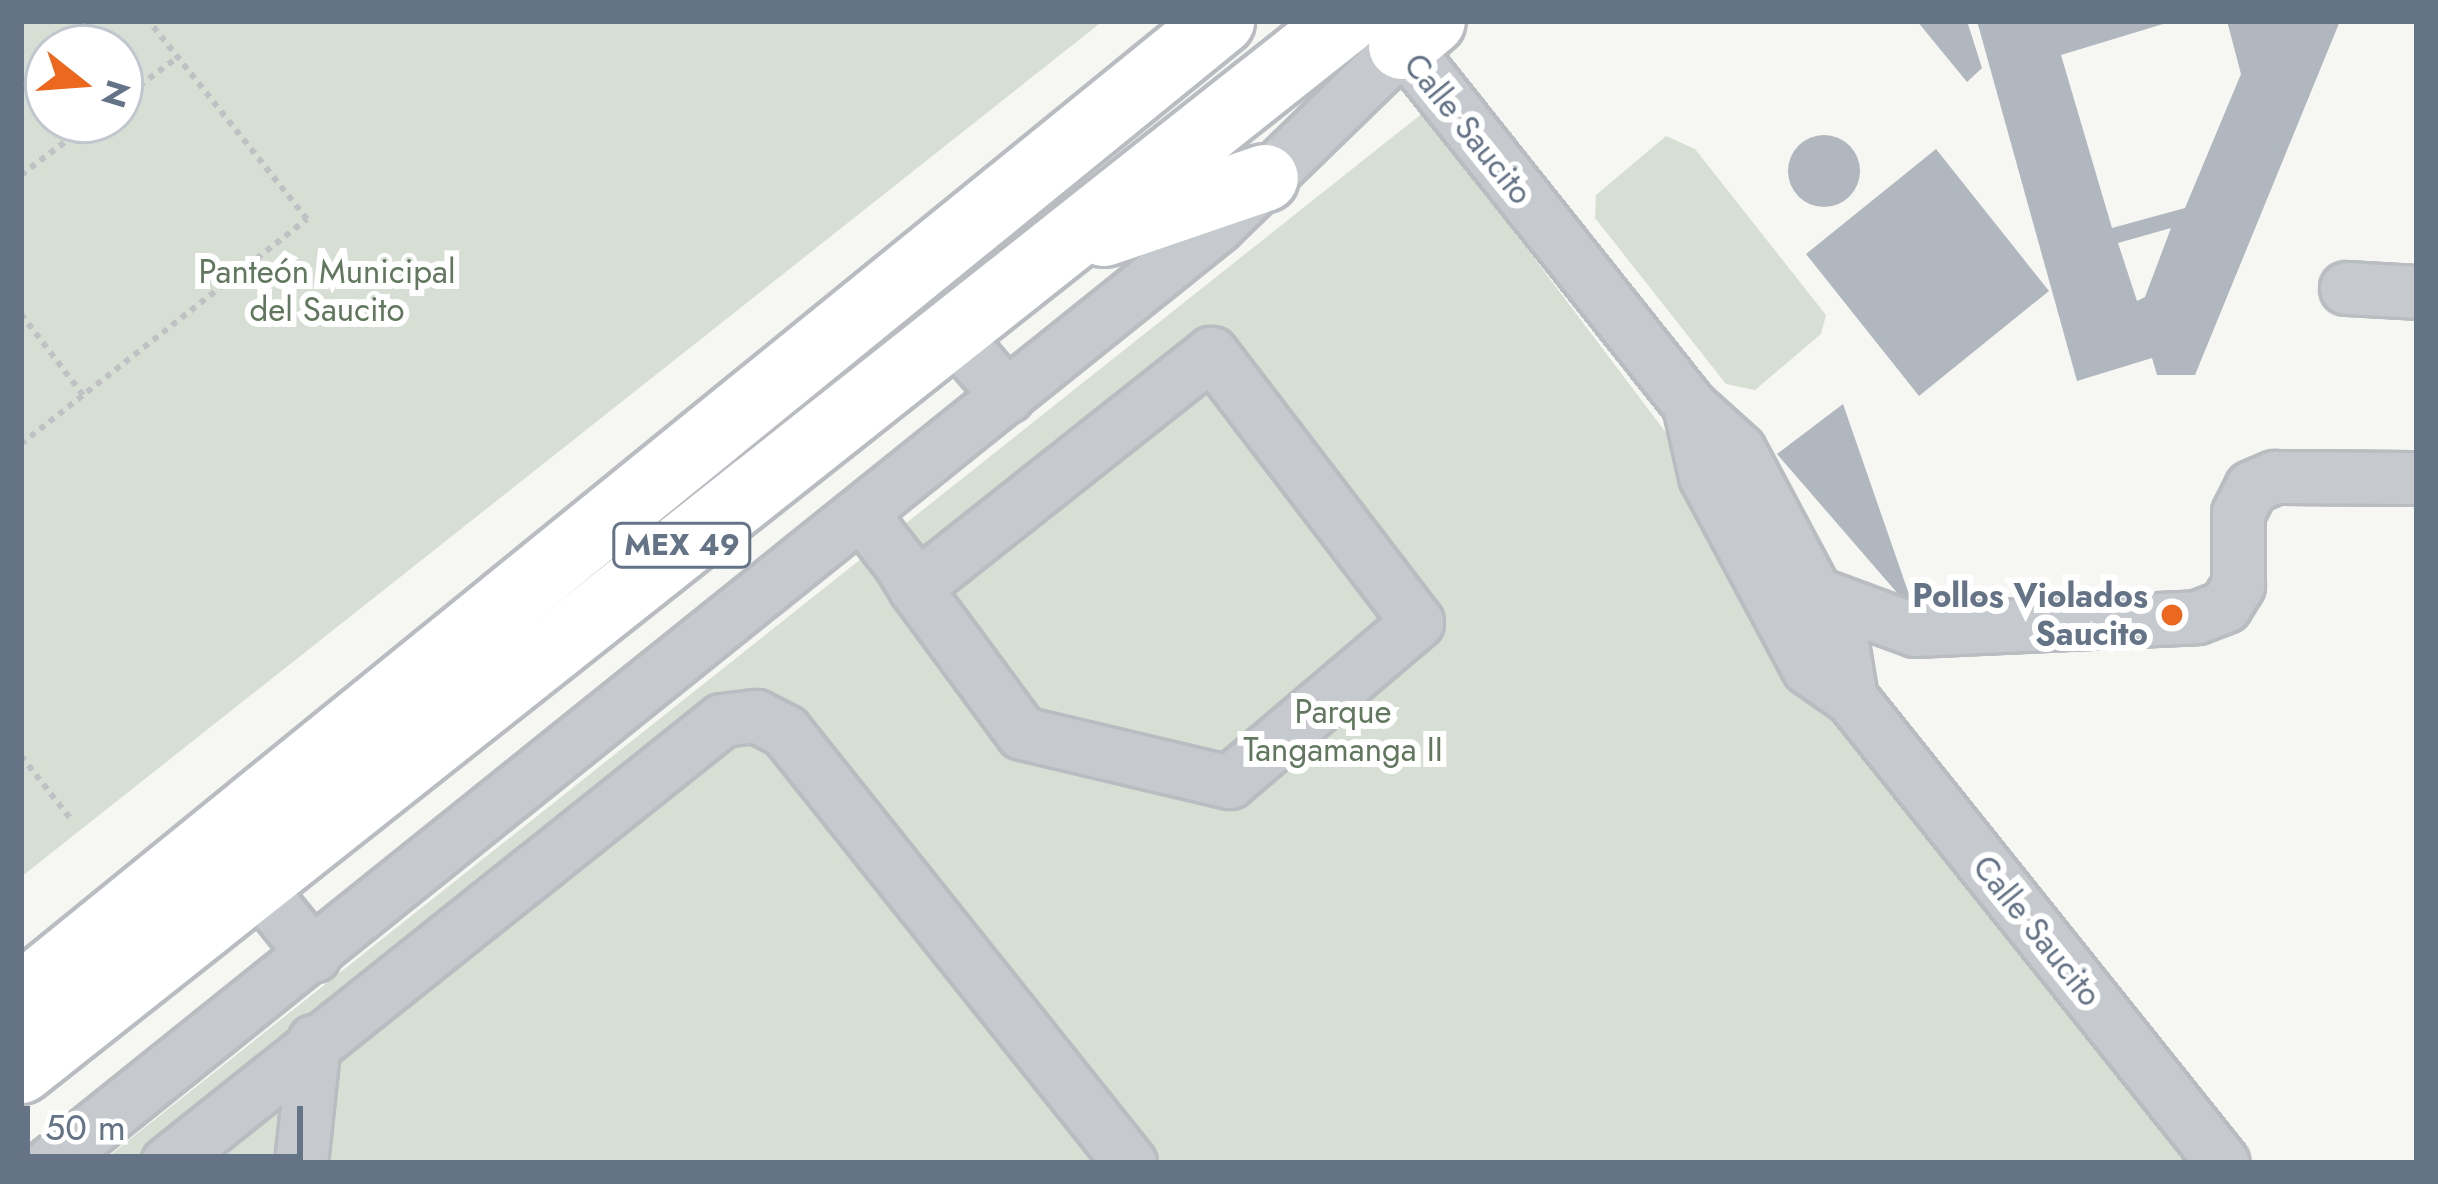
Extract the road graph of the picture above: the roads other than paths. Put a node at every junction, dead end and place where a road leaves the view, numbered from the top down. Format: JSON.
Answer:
{"nodes":[{"id":1,"x":1221,"y":21,"type":"edge"},
{"id":2,"x":1254,"y":21,"type":"edge"},
{"id":3,"x":1391,"y":27,"type":"edge"},
{"id":4,"x":1091,"y":124,"type":"junction"},
{"id":5,"x":1265,"y":178,"type":"junction"},
{"id":6,"x":1061,"y":248,"type":"junction"},
{"id":7,"x":2346,"y":288,"type":"dead end"},
{"id":8,"x":2417,"y":292,"type":"edge"},
{"id":9,"x":951,"y":331,"type":"junction"},
{"id":10,"x":1007,"y":396,"type":"junction"},
{"id":11,"x":1689,"y":405,"type":"junction"},
{"id":12,"x":2417,"y":478,"type":"edge"},
{"id":13,"x":864,"y":518,"type":"junction"},
{"id":14,"x":1751,"y":558,"type":"junction"},
{"id":15,"x":915,"y":588,"type":"junction"},
{"id":16,"x":1817,"y":597,"type":"junction"},
{"id":17,"x":1851,"y":698,"type":"junction"},
{"id":18,"x":256,"y":884,"type":"junction"},
{"id":19,"x":388,"y":897,"type":"junction"},
{"id":20,"x":428,"y":946,"type":"junction"},
{"id":21,"x":314,"y":956,"type":"junction"},
{"id":22,"x":21,"y":998,"type":"edge"},
{"id":23,"x":314,"y":1041,"type":"junction"},
{"id":24,"x":21,"y":1070,"type":"edge"},
{"id":25,"x":50,"y":1163,"type":"edge"},
{"id":26,"x":167,"y":1163,"type":"edge"},
{"id":27,"x":301,"y":1163,"type":"edge"},
{"id":28,"x":1130,"y":1163,"type":"edge"},
{"id":29,"x":2223,"y":1163,"type":"edge"}],
"edges":[{"from":1,"to":4,"type":"main road","number":"MEX 49"},
{"from":2,"to":4,"type":"main road"},
{"from":3,"to":5,"type":"street"},
{"from":3,"to":6,"type":"main road","number":"MEX 49"},
{"from":3,"to":11,"type":"street","name":"Calle Saucito"},
{"from":4,"to":22,"type":"main road","number":"MEX 49"},
{"from":5,"to":6,"type":"main road"},
{"from":5,"to":10,"type":"street"},
{"from":6,"to":9,"type":"main road","number":"MEX 49"},
{"from":7,"to":8,"type":"street"},
{"from":9,"to":10,"type":"street"},
{"from":9,"to":18,"type":"main road","number":"MEX 49"},
{"from":10,"to":13,"type":"street"},
{"from":11,"to":14,"type":"street","name":"Calle Saucito"},
{"from":11,"to":16,"type":"street","name":"Calle Saucito"},
{"from":12,"to":16,"type":"street"},
{"from":13,"to":15,"type":"street"},
{"from":13,"to":19,"type":"street"},
{"from":14,"to":16,"type":"street"},
{"from":14,"to":17,"type":"street","name":"Calle Saucito"},
{"from":15,"to":15,"type":"street"},
{"from":16,"to":17,"type":"street","name":"Calle Saucito"},
{"from":17,"to":29,"type":"street","name":"Calle Saucito"},
{"from":18,"to":21,"type":"street"},
{"from":18,"to":24,"type":"main road","number":"MEX 49"},
{"from":19,"to":20,"type":"street"},
{"from":19,"to":21,"type":"street"},
{"from":20,"to":23,"type":"street"},
{"from":20,"to":28,"type":"street"},
{"from":21,"to":25,"type":"street"},
{"from":23,"to":26,"type":"street"},
{"from":23,"to":27,"type":"street"}]}
